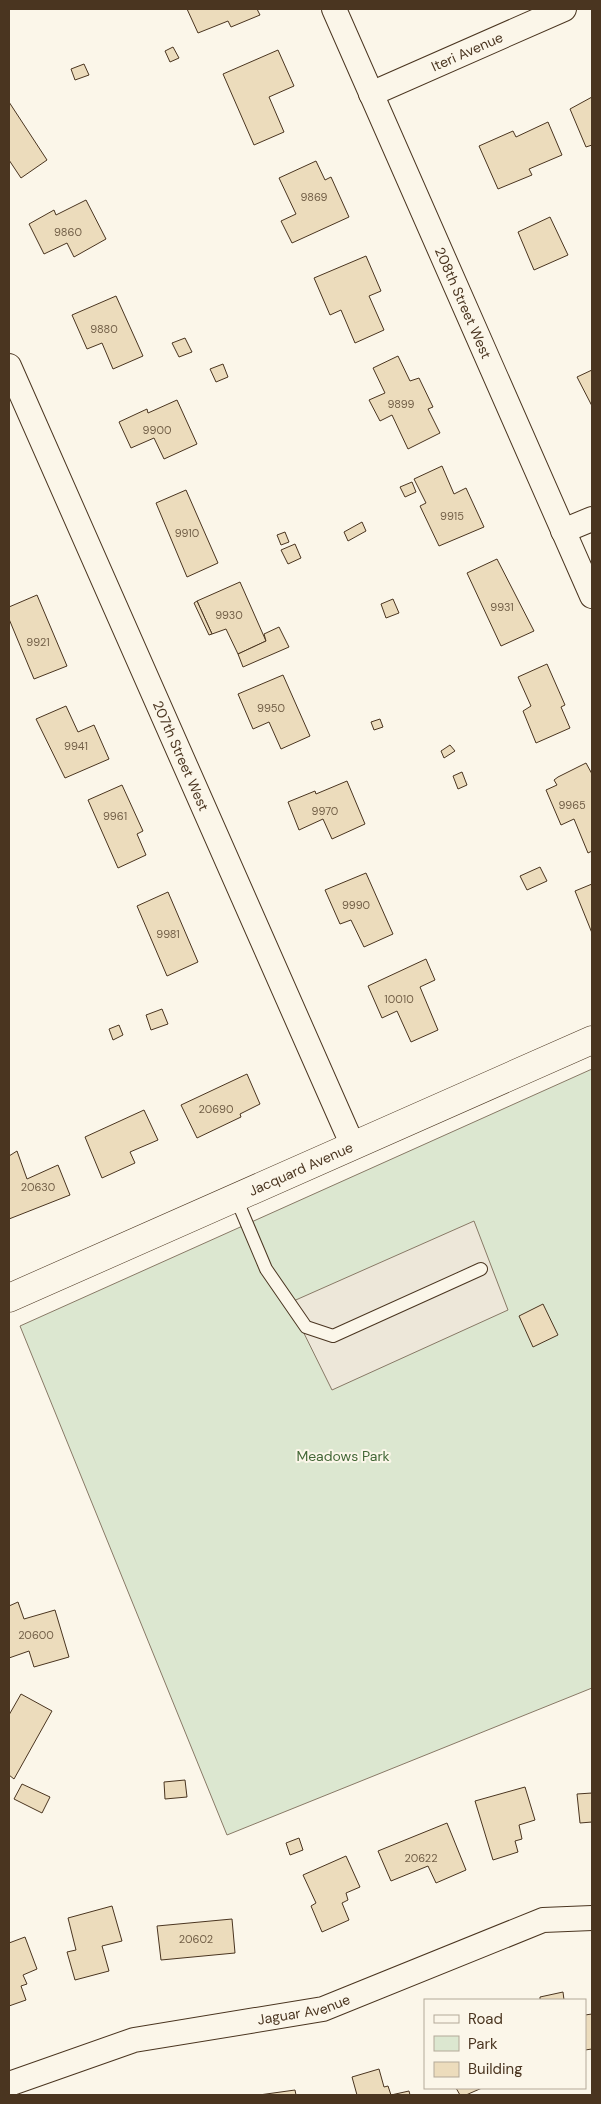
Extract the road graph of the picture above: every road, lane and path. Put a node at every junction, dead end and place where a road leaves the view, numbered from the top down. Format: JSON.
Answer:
{"nodes":[{"id":1,"x":334,"y":9,"type":"edge"},
{"id":2,"x":564,"y":9,"type":"edge"},
{"id":3,"x":372,"y":94,"type":"junction"},
{"id":4,"x":9,"y":366,"type":"edge"},
{"id":5,"x":592,"y":519,"type":"edge"},
{"id":6,"x":563,"y":531,"type":"junction"},
{"id":7,"x":592,"y":596,"type":"edge"},
{"id":8,"x":592,"y":1040,"type":"edge"},
{"id":9,"x":353,"y":1146,"type":"junction"},
{"id":10,"x":236,"y":1198,"type":"junction"},
{"id":11,"x":482,"y":1269,"type":"dead end"},
{"id":12,"x":9,"y":1298,"type":"edge"},
{"id":13,"x":592,"y":1918,"type":"edge"},
{"id":14,"x":9,"y":2084,"type":"edge"}],
"edges":[{"from":1,"to":3,"type":"street","name":"208th Street West"},
{"from":2,"to":3,"type":"street","name":"Iteri Avenue"},
{"from":3,"to":6,"type":"street","name":"208th Street West"},
{"from":4,"to":9,"type":"street","name":"207th Street West"},
{"from":5,"to":6,"type":"street"},
{"from":6,"to":7,"type":"street","name":"208th Street West"},
{"from":8,"to":9,"type":"street","name":"Jacquard Avenue"},
{"from":9,"to":10,"type":"street","name":"Jacquard Avenue"},
{"from":10,"to":11,"type":"lane"},
{"from":10,"to":12,"type":"street","name":"Jacquard Avenue"},
{"from":13,"to":14,"type":"street","name":"Jaguar Avenue"}]}
